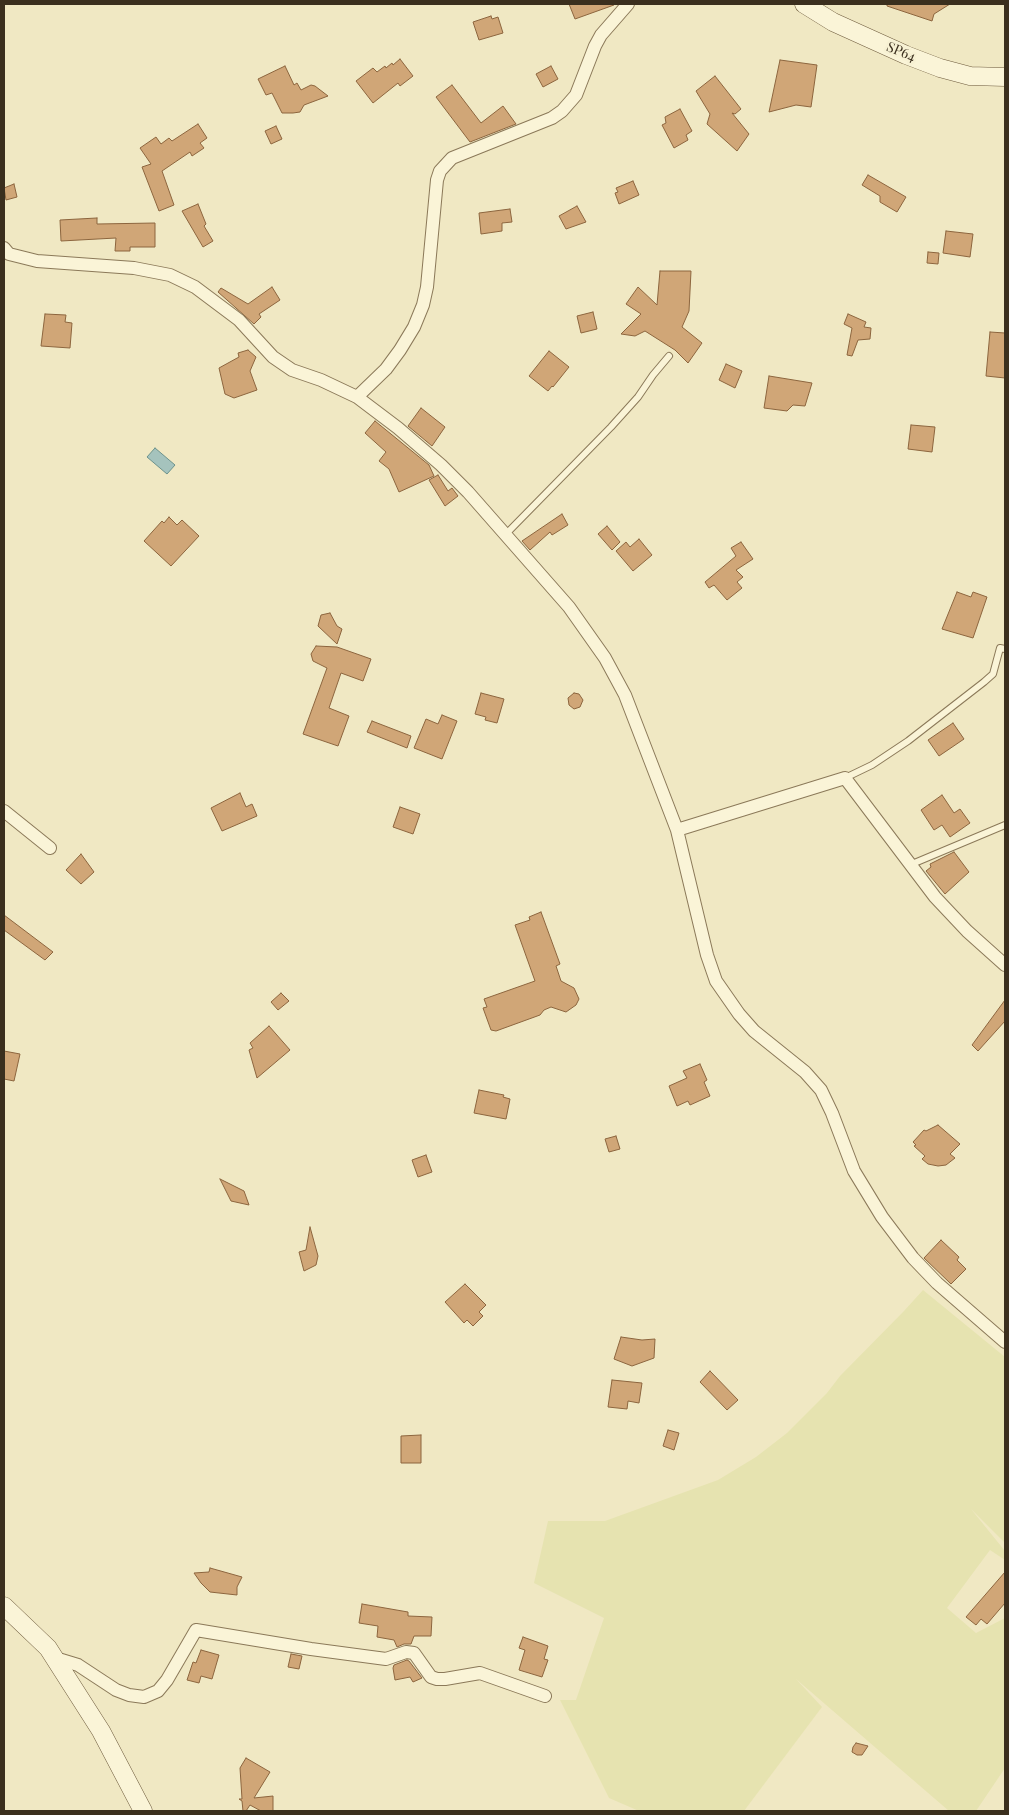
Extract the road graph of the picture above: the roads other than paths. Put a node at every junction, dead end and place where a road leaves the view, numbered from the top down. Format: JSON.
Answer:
{"nodes":[{"id":1,"x":628,"y":4,"type":"edge"},
{"id":2,"x":804,"y":4,"type":"edge"},
{"id":3,"x":1005,"y":77,"type":"edge"},
{"id":4,"x":5,"y":255,"type":"edge"},
{"id":5,"x":669,"y":356,"type":"dead end"},
{"id":6,"x":357,"y":397,"type":"junction"},
{"id":7,"x":506,"y":534,"type":"junction"},
{"id":8,"x":1005,"y":649,"type":"edge"},
{"id":9,"x":845,"y":778,"type":"junction"},
{"id":10,"x":4,"y":810,"type":"edge"},
{"id":11,"x":1005,"y":825,"type":"edge"},
{"id":12,"x":677,"y":830,"type":"junction"},
{"id":13,"x":50,"y":848,"type":"dead end"},
{"id":14,"x":912,"y":864,"type":"junction"},
{"id":15,"x":1005,"y":965,"type":"edge"},
{"id":16,"x":1005,"y":1342,"type":"edge"},
{"id":17,"x":4,"y":1606,"type":"edge"},
{"id":18,"x":55,"y":1658,"type":"junction"},
{"id":19,"x":545,"y":1696,"type":"dead end"},
{"id":20,"x":143,"y":1811,"type":"edge"}],
"edges":[{"from":1,"to":6,"type":"street"},
{"from":2,"to":3,"type":"main road","name":"SP64","number":"SP64"},
{"from":4,"to":6,"type":"street"},
{"from":5,"to":7,"type":"lane"},
{"from":6,"to":7,"type":"street"},
{"from":7,"to":12,"type":"street"},
{"from":8,"to":9,"type":"lane"},
{"from":9,"to":12,"type":"street"},
{"from":9,"to":14,"type":"street"},
{"from":10,"to":13,"type":"street"},
{"from":11,"to":14,"type":"lane"},
{"from":12,"to":16,"type":"street"},
{"from":14,"to":15,"type":"street"},
{"from":17,"to":18,"type":"main road"},
{"from":18,"to":19,"type":"street"},
{"from":18,"to":20,"type":"main road"}]}
